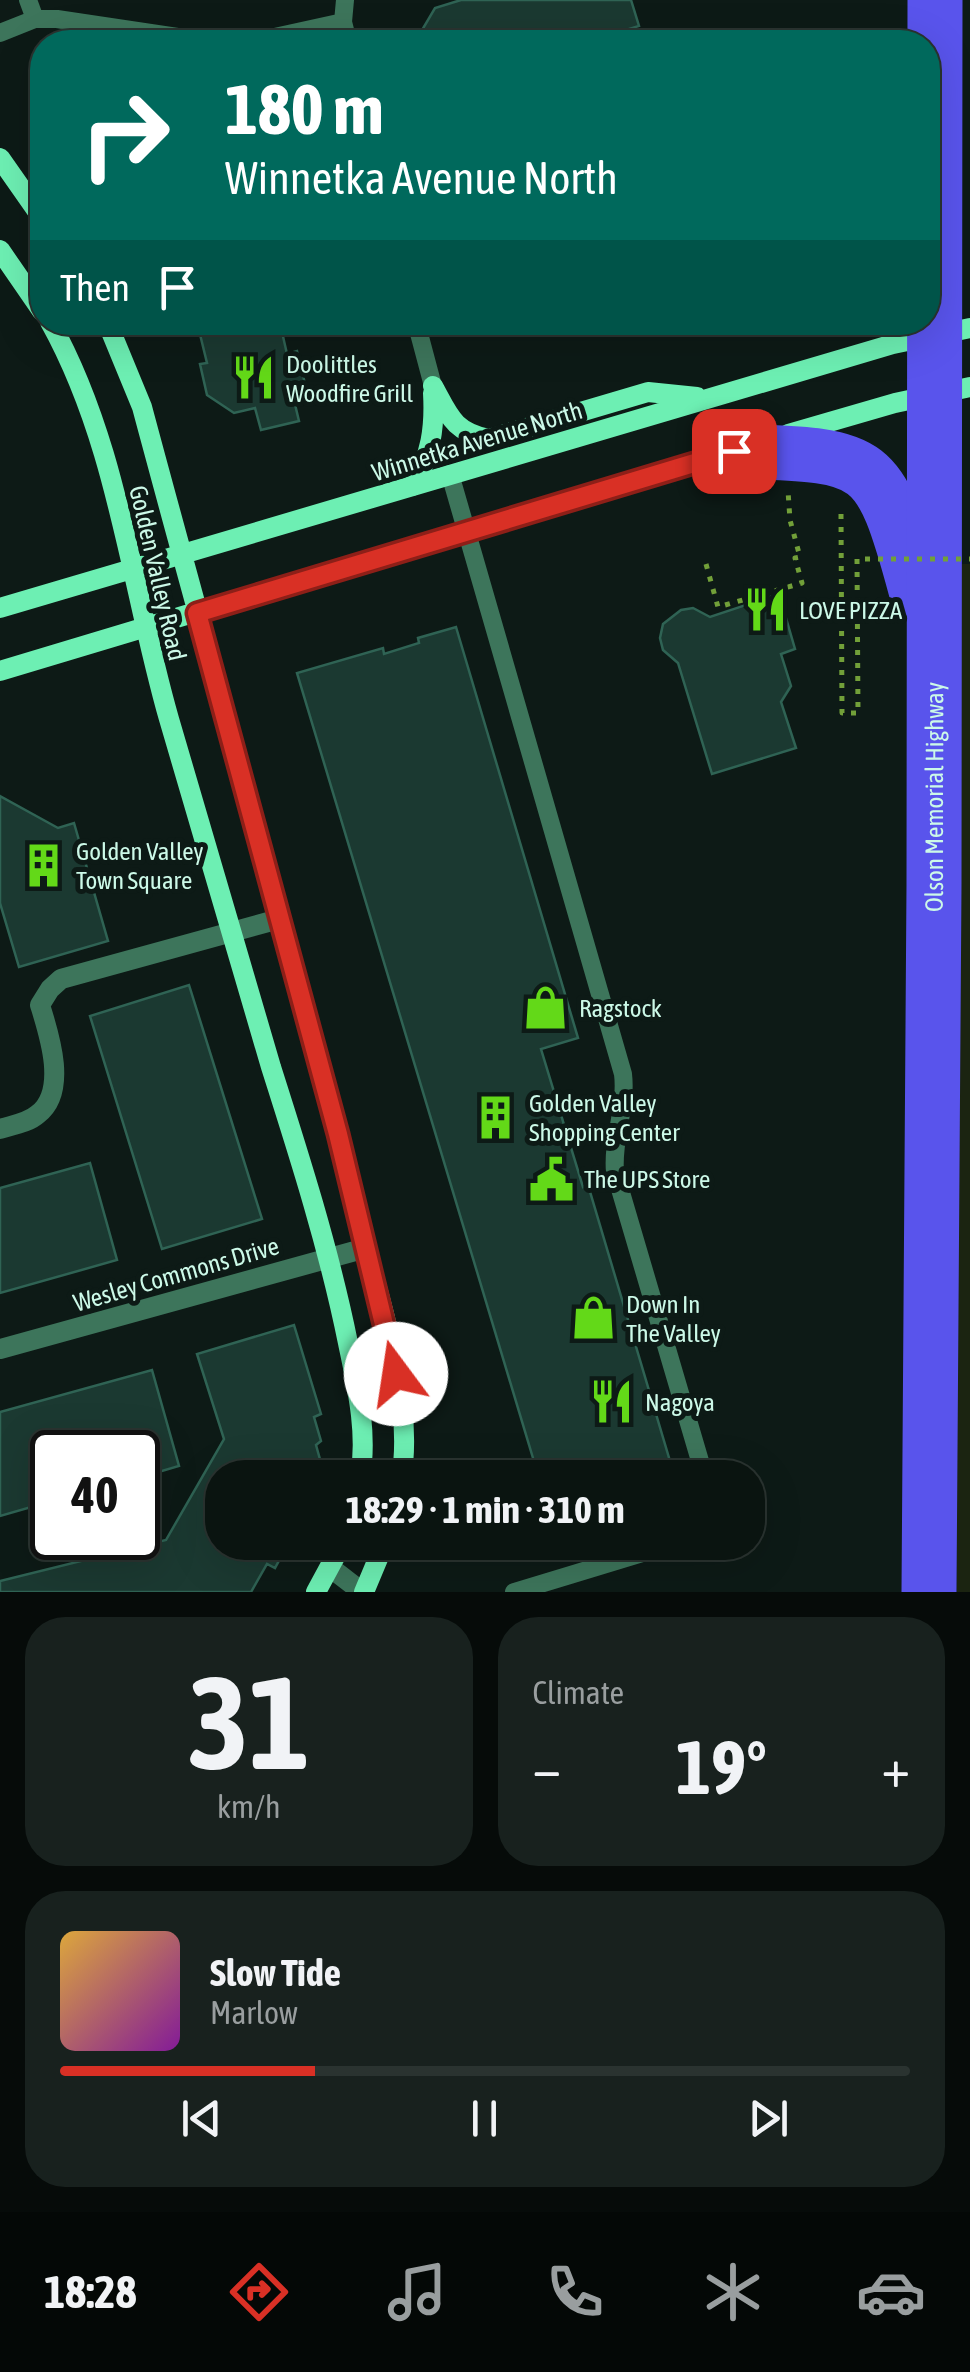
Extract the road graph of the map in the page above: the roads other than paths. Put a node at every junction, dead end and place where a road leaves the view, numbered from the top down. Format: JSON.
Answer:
{"nodes":[{"id":1,"x":28,"y":0,"type":"edge"},
{"id":2,"x":345,"y":0,"type":"edge"},
{"id":3,"x":935,"y":0,"type":"edge"},
{"id":4,"x":36,"y":19,"type":"junction"},
{"id":5,"x":343,"y":22,"type":"junction"},
{"id":6,"x":131,"y":30,"type":"edge"},
{"id":7,"x":306,"y":30,"type":"edge"},
{"id":8,"x":345,"y":30,"type":"edge"},
{"id":9,"x":937,"y":30,"type":"edge"},
{"id":10,"x":0,"y":32,"type":"edge"},
{"id":11,"x":940,"y":98,"type":"edge"},
{"id":12,"x":0,"y":158,"type":"edge"},
{"id":13,"x":30,"y":201,"type":"edge"},
{"id":14,"x":0,"y":250,"type":"edge"},
{"id":15,"x":30,"y":294,"type":"edge"},
{"id":16,"x":952,"y":332,"type":"edge"},
{"id":17,"x":56,"y":335,"type":"edge"},
{"id":18,"x":113,"y":335,"type":"edge"},
{"id":19,"x":419,"y":335,"type":"edge"},
{"id":20,"x":937,"y":335,"type":"edge"},
{"id":21,"x":432,"y":386,"type":"junction"},
{"id":22,"x":952,"y":391,"type":"edge"},
{"id":23,"x":710,"y":398,"type":"junction"},
{"id":24,"x":734,"y":451,"type":"junction"},
{"id":25,"x":450,"y":474,"type":"junction"},
{"id":26,"x":413,"y":486,"type":"junction"},
{"id":27,"x":466,"y":531,"type":"junction"},
{"id":28,"x":182,"y":555,"type":"junction"},
{"id":29,"x":132,"y":569,"type":"junction"},
{"id":30,"x":0,"y":608,"type":"edge"},
{"id":31,"x":197,"y":613,"type":"junction"},
{"id":32,"x":145,"y":629,"type":"junction"},
{"id":33,"x":933,"y":654,"type":"junction"},
{"id":34,"x":0,"y":671,"type":"edge"},
{"id":35,"x":279,"y":919,"type":"junction"},
{"id":36,"x":230,"y":932,"type":"junction"},
{"id":37,"x":0,"y":1129,"type":"edge"},
{"id":38,"x":366,"y":1248,"type":"junction"},
{"id":39,"x":328,"y":1258,"type":"junction"},
{"id":40,"x":0,"y":1348,"type":"edge"},
{"id":41,"x":361,"y":1460,"type":"edge"},
{"id":42,"x":402,"y":1460,"type":"edge"},
{"id":43,"x":700,"y":1460,"type":"edge"},
{"id":44,"x":335,"y":1560,"type":"edge"},
{"id":45,"x":377,"y":1560,"type":"edge"},
{"id":46,"x":619,"y":1560,"type":"edge"},
{"id":47,"x":331,"y":1568,"type":"junction"},
{"id":48,"x":316,"y":1592,"type":"edge"},
{"id":49,"x":363,"y":1592,"type":"edge"},
{"id":50,"x":514,"y":1592,"type":"edge"},
{"id":51,"x":929,"y":1592,"type":"edge"}],
"edges":[{"from":1,"to":4,"type":"lane"},
{"from":2,"to":5,"type":"lane"},
{"from":3,"to":9,"type":"highway","name":"Olson Memorial Highway"},
{"from":4,"to":6,"type":"lane"},
{"from":4,"to":10,"type":"lane"},
{"from":5,"to":7,"type":"lane"},
{"from":5,"to":8,"type":"lane"},
{"from":11,"to":16,"type":"highway","name":"Olson Memorial Highway"},
{"from":12,"to":13,"type":"street"},
{"from":14,"to":15,"type":"street"},
{"from":16,"to":22,"type":"highway","name":"Olson Memorial Highway"},
{"from":17,"to":29,"type":"street","name":"Golden Valley Road"},
{"from":18,"to":28,"type":"street","name":"Golden Valley Road"},
{"from":19,"to":21,"type":"lane"},
{"from":20,"to":23,"type":"street","name":"Winnetka Avenue North"},
{"from":21,"to":23,"type":"street"},
{"from":21,"to":26,"type":"street"},
{"from":22,"to":24,"type":"street"},
{"from":22,"to":33,"type":"highway","name":"Olson Memorial Highway"},
{"from":23,"to":25,"type":"street","name":"Winnetka Avenue North"},
{"from":24,"to":27,"type":"street"},
{"from":24,"to":33,"type":"highway"},
{"from":25,"to":26,"type":"street","name":"Winnetka Avenue North"},
{"from":25,"to":27,"type":"lane"},
{"from":26,"to":28,"type":"street","name":"Winnetka Avenue North"},
{"from":27,"to":31,"type":"street"},
{"from":27,"to":43,"type":"lane"},
{"from":28,"to":29,"type":"street","name":"Winnetka Avenue North"},
{"from":28,"to":31,"type":"street","name":"Golden Valley Road"},
{"from":29,"to":30,"type":"street","name":"Winnetka Avenue North"},
{"from":29,"to":32,"type":"street","name":"Golden Valley Road"},
{"from":31,"to":32,"type":"street"},
{"from":31,"to":35,"type":"street","name":"Golden Valley Road"},
{"from":32,"to":34,"type":"street"},
{"from":32,"to":36,"type":"street","name":"Golden Valley Road"},
{"from":33,"to":51,"type":"highway","name":"Olson Memorial Highway"},
{"from":35,"to":36,"type":"street"},
{"from":35,"to":38,"type":"street","name":"Golden Valley Road"},
{"from":36,"to":37,"type":"street"},
{"from":36,"to":39,"type":"street","name":"Golden Valley Road"},
{"from":38,"to":39,"type":"street","name":"Wesley Commons Drive"},
{"from":38,"to":42,"type":"street","name":"Golden Valley Road"},
{"from":39,"to":40,"type":"street","name":"Wesley Commons Drive"},
{"from":39,"to":41,"type":"street","name":"Golden Valley Road"},
{"from":44,"to":47,"type":"street"},
{"from":45,"to":49,"type":"street"},
{"from":46,"to":50,"type":"lane"},
{"from":47,"to":48,"type":"street"},
{"from":47,"to":49,"type":"street"}]}
